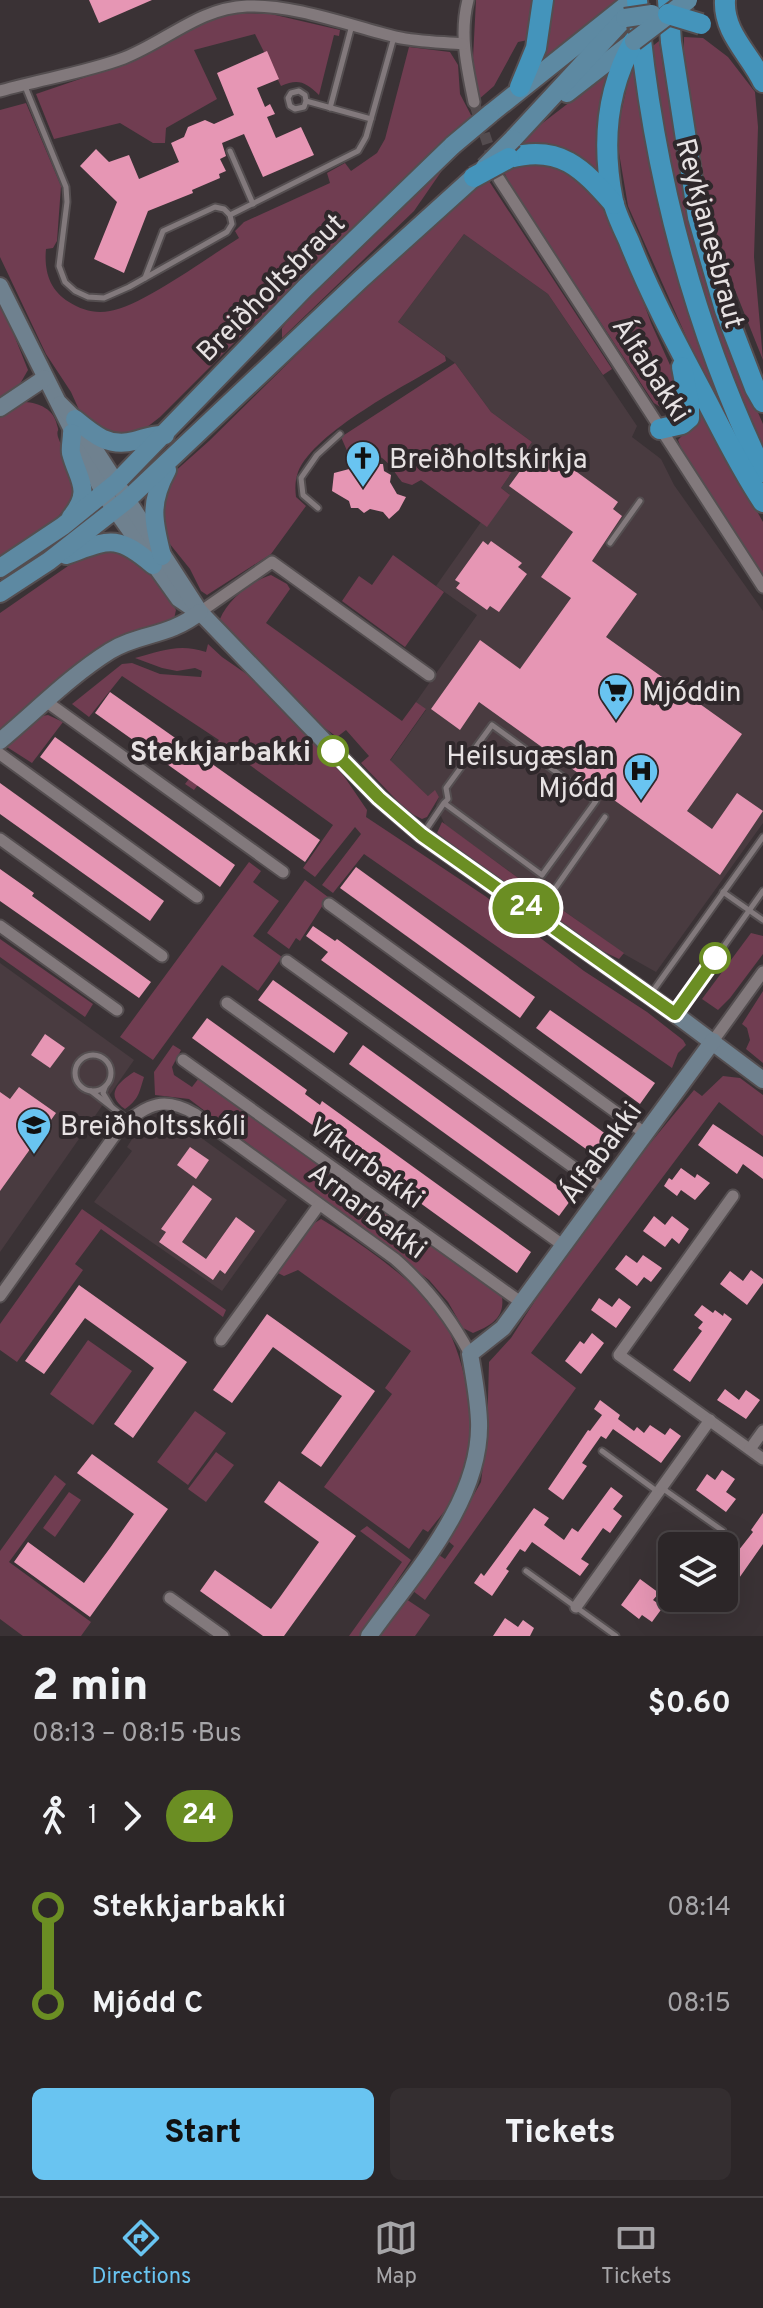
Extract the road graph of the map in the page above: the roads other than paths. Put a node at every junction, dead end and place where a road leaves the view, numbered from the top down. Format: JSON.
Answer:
{"nodes":[{"id":1,"x":468,"y":0,"type":"edge"},
{"id":2,"x":543,"y":0,"type":"edge"},
{"id":3,"x":688,"y":0,"type":"edge"},
{"id":4,"x":725,"y":0,"type":"edge"},
{"id":5,"x":254,"y":3,"type":"edge"},
{"id":6,"x":651,"y":4,"type":"edge"},
{"id":7,"x":625,"y":18,"type":"junction"},
{"id":8,"x":352,"y":24,"type":"junction"},
{"id":9,"x":394,"y":36,"type":"junction"},
{"id":10,"x":634,"y":41,"type":"junction"},
{"id":11,"x":578,"y":42,"type":"junction"},
{"id":12,"x":463,"y":44,"type":"junction"},
{"id":13,"x":750,"y":60,"type":"junction"},
{"id":14,"x":763,"y":82,"type":"edge"},
{"id":15,"x":23,"y":84,"type":"junction"},
{"id":16,"x":520,"y":87,"type":"junction"},
{"id":17,"x":0,"y":91,"type":"edge"},
{"id":18,"x":306,"y":101,"type":"dead end"},
{"id":19,"x":474,"y":102,"type":"tunnel mouth"},
{"id":20,"x":330,"y":108,"type":"junction"},
{"id":21,"x":371,"y":119,"type":"junction"},
{"id":22,"x":511,"y":148,"type":"junction"},
{"id":23,"x":230,"y":151,"type":"dead end"},
{"id":24,"x":474,"y":177,"type":"joint"},
{"id":25,"x":499,"y":179,"type":"tunnel mouth"},
{"id":26,"x":253,"y":204,"type":"junction"},
{"id":27,"x":614,"y":204,"type":"junction"},
{"id":28,"x":230,"y":215,"type":"junction"},
{"id":29,"x":144,"y":279,"type":"junction"},
{"id":30,"x":0,"y":286,"type":"edge"},
{"id":31,"x":677,"y":348,"type":"junction"},
{"id":32,"x":45,"y":378,"type":"junction"},
{"id":33,"x":763,"y":402,"type":"edge"},
{"id":34,"x":0,"y":408,"type":"edge"},
{"id":35,"x":74,"y":426,"type":"junction"},
{"id":36,"x":660,"y":429,"type":"junction"},
{"id":37,"x":340,"y":434,"type":"dead end"},
{"id":38,"x":165,"y":435,"type":"junction"},
{"id":39,"x":172,"y":461,"type":"junction"},
{"id":40,"x":763,"y":472,"type":"edge"},
{"id":41,"x":110,"y":488,"type":"junction"},
{"id":42,"x":640,"y":501,"type":"dead end"},
{"id":43,"x":763,"y":502,"type":"edge"},
{"id":44,"x":121,"y":506,"type":"junction"},
{"id":45,"x":318,"y":508,"type":"dead end"},
{"id":46,"x":63,"y":526,"type":"junction"},
{"id":47,"x":610,"y":543,"type":"dead end"},
{"id":48,"x":158,"y":560,"type":"junction"},
{"id":49,"x":49,"y":561,"type":"junction"},
{"id":50,"x":0,"y":568,"type":"edge"},
{"id":51,"x":763,"y":587,"type":"edge"},
{"id":52,"x":0,"y":593,"type":"edge"},
{"id":53,"x":200,"y":612,"type":"junction"},
{"id":54,"x":429,"y":675,"type":"dead end"},
{"id":55,"x":47,"y":702,"type":"junction"},
{"id":56,"x":0,"y":741,"type":"edge"},
{"id":57,"x":0,"y":754,"type":"edge"},
{"id":58,"x":444,"y":803,"type":"junction"},
{"id":59,"x":605,"y":817,"type":"dead end"},
{"id":60,"x":422,"y":835,"type":"junction"},
{"id":61,"x":763,"y":837,"type":"edge"},
{"id":62,"x":0,"y":839,"type":"edge"},
{"id":63,"x":283,"y":872,"type":"dead end"},
{"id":64,"x":554,"y":890,"type":"dead end"},
{"id":65,"x":763,"y":891,"type":"edge"},
{"id":66,"x":723,"y":892,"type":"junction"},
{"id":67,"x":197,"y":897,"type":"dead end"},
{"id":68,"x":329,"y":904,"type":"dead end"},
{"id":69,"x":749,"y":911,"type":"junction"},
{"id":70,"x":763,"y":920,"type":"edge"},
{"id":71,"x":0,"y":926,"type":"edge"},
{"id":72,"x":162,"y":956,"type":"dead end"},
{"id":73,"x":287,"y":961,"type":"dead end"},
{"id":74,"x":763,"y":972,"type":"edge"},
{"id":75,"x":650,"y":995,"type":"junction"},
{"id":76,"x":227,"y":1003,"type":"dead end"},
{"id":77,"x":117,"y":1010,"type":"dead end"},
{"id":78,"x":675,"y":1014,"type":"junction"},
{"id":79,"x":713,"y":1041,"type":"junction"},
{"id":80,"x":183,"y":1060,"type":"dead end"},
{"id":81,"x":763,"y":1080,"type":"edge"},
{"id":82,"x":105,"y":1087,"type":"junction"},
{"id":83,"x":91,"y":1091,"type":"junction"},
{"id":84,"x":114,"y":1110,"type":"junction"},
{"id":85,"x":128,"y":1120,"type":"junction"},
{"id":86,"x":646,"y":1134,"type":"junction"},
{"id":87,"x":605,"y":1190,"type":"junction"},
{"id":88,"x":733,"y":1196,"type":"dead end"},
{"id":89,"x":319,"y":1205,"type":"junction"},
{"id":90,"x":564,"y":1246,"type":"junction"},
{"id":91,"x":0,"y":1296,"type":"edge"},
{"id":92,"x":522,"y":1303,"type":"junction"},
{"id":93,"x":221,"y":1340,"type":"dead end"},
{"id":94,"x":470,"y":1354,"type":"junction"},
{"id":95,"x":710,"y":1420,"type":"junction"},
{"id":96,"x":763,"y":1431,"type":"edge"},
{"id":97,"x":750,"y":1449,"type":"junction"},
{"id":98,"x":602,"y":1451,"type":"dead end"},
{"id":99,"x":763,"y":1459,"type":"edge"},
{"id":100,"x":660,"y":1490,"type":"junction"},
{"id":101,"x":723,"y":1531,"type":"dead end"},
{"id":102,"x":526,"y":1571,"type":"dead end"},
{"id":103,"x":170,"y":1598,"type":"dead end"},
{"id":104,"x":576,"y":1607,"type":"junction"},
{"id":105,"x":223,"y":1636,"type":"edge"},
{"id":106,"x":369,"y":1636,"type":"edge"},
{"id":107,"x":616,"y":1636,"type":"edge"}],
"edges":[{"from":1,"to":12,"type":"street"},
{"from":2,"to":16,"type":"highway"},
{"from":3,"to":6,"type":"main road","bridge":true},
{"from":4,"to":13,"type":"highway"},
{"from":5,"to":8,"type":"street"},
{"from":5,"to":15,"type":"street"},
{"from":6,"to":7,"type":"main road","bridge":true},
{"from":6,"to":10,"type":"main road","bridge":true},
{"from":6,"to":11,"type":"main road"},
{"from":6,"to":13,"type":"highway","bridge":true},
{"from":6,"to":33,"type":"highway","name":"Reykjanesbraut"},
{"from":6,"to":40,"type":"highway","name":"Reykjanesbraut"},
{"from":7,"to":11,"type":"main road"},
{"from":7,"to":22,"type":"main road"},
{"from":8,"to":9,"type":"street"},
{"from":8,"to":20,"type":"lane"},
{"from":9,"to":12,"type":"street"},
{"from":9,"to":21,"type":"lane"},
{"from":10,"to":22,"type":"main road"},
{"from":10,"to":27,"type":"highway"},
{"from":11,"to":16,"type":"main road","name":"Breiðholtsbraut"},
{"from":12,"to":19,"type":"street"},
{"from":13,"to":14,"type":"highway"},
{"from":15,"to":17,"type":"street"},
{"from":15,"to":29,"type":"lane"},
{"from":16,"to":38,"type":"main road","name":"Breiðholtsbraut","bridge":true},
{"from":18,"to":20,"type":"lane"},
{"from":20,"to":21,"type":"lane"},
{"from":21,"to":26,"type":"lane"},
{"from":22,"to":24,"type":"highway","bridge":true},
{"from":22,"to":27,"type":"highway"},
{"from":23,"to":26,"type":"lane"},
{"from":24,"to":39,"type":"main road","name":"Breiðholtsbraut"},
{"from":25,"to":36,"type":"street","name":"Álfabakki"},
{"from":26,"to":28,"type":"lane"},
{"from":27,"to":31,"type":"highway"},
{"from":28,"to":29,"type":"lane"},
{"from":28,"to":29,"type":"lane"},
{"from":30,"to":32,"type":"street"},
{"from":31,"to":36,"type":"highway"},
{"from":31,"to":43,"type":"highway"},
{"from":32,"to":34,"type":"street"},
{"from":32,"to":35,"type":"street"},
{"from":35,"to":38,"type":"main road"},
{"from":35,"to":41,"type":"street"},
{"from":35,"to":46,"type":"main road"},
{"from":36,"to":51,"type":"street","name":"Álfabakki"},
{"from":37,"to":45,"type":"lane"},
{"from":38,"to":41,"type":"main road","name":"Breiðholtsbraut"},
{"from":39,"to":44,"type":"main road","name":"Breiðholtsbraut"},
{"from":39,"to":48,"type":"main road"},
{"from":41,"to":44,"type":"street"},
{"from":41,"to":46,"type":"main road","name":"Breiðholtsbraut"},
{"from":42,"to":47,"type":"lane"},
{"from":44,"to":48,"type":"street"},
{"from":44,"to":49,"type":"main road","name":"Breiðholtsbraut"},
{"from":46,"to":50,"type":"main road","name":"Breiðholtsbraut"},
{"from":48,"to":49,"type":"main road"},
{"from":48,"to":53,"type":"street"},
{"from":49,"to":52,"type":"main road","name":"Breiðholtsbraut"},
{"from":53,"to":54,"type":"street"},
{"from":53,"to":55,"type":"street"},
{"from":53,"to":60,"type":"street"},
{"from":55,"to":56,"type":"street"},
{"from":55,"to":63,"type":"street"},
{"from":57,"to":67,"type":"street"},
{"from":58,"to":58,"type":"lane"},
{"from":58,"to":60,"type":"lane"},
{"from":59,"to":64,"type":"lane"},
{"from":60,"to":75,"type":"street"},
{"from":61,"to":66,"type":"lane"},
{"from":62,"to":72,"type":"street"},
{"from":65,"to":69,"type":"lane"},
{"from":66,"to":69,"type":"lane"},
{"from":66,"to":75,"type":"lane"},
{"from":68,"to":86,"type":"street"},
{"from":69,"to":70,"type":"lane"},
{"from":69,"to":78,"type":"lane"},
{"from":71,"to":77,"type":"street"},
{"from":73,"to":87,"type":"street"},
{"from":74,"to":79,"type":"street","name":"Álfabakki"},
{"from":75,"to":78,"type":"street"},
{"from":76,"to":90,"type":"street"},
{"from":78,"to":79,"type":"street"},
{"from":79,"to":81,"type":"street"},
{"from":79,"to":86,"type":"street","name":"Álfabakki"},
{"from":80,"to":92,"type":"street","name":"Víkurbakki"},
{"from":82,"to":83,"type":"lane"},
{"from":82,"to":83,"type":"lane"},
{"from":82,"to":84,"type":"lane"},
{"from":83,"to":84,"type":"lane"},
{"from":84,"to":85,"type":"lane"},
{"from":85,"to":89,"type":"street","name":"Arnarbakki"},
{"from":85,"to":91,"type":"street"},
{"from":86,"to":87,"type":"street","name":"Álfabakki"},
{"from":87,"to":90,"type":"street","name":"Álfabakki"},
{"from":88,"to":95,"type":"street"},
{"from":89,"to":93,"type":"street"},
{"from":89,"to":94,"type":"street","name":"Arnarbakki"},
{"from":90,"to":92,"type":"street","name":"Álfabakki"},
{"from":92,"to":94,"type":"street","name":"Álfabakki"},
{"from":94,"to":106,"type":"street","name":"Arnarbakki"},
{"from":95,"to":97,"type":"street"},
{"from":95,"to":100,"type":"street"},
{"from":96,"to":97,"type":"street"},
{"from":97,"to":99,"type":"street"},
{"from":98,"to":100,"type":"lane"},
{"from":100,"to":101,"type":"lane"},
{"from":100,"to":104,"type":"street"},
{"from":102,"to":104,"type":"lane"},
{"from":103,"to":105,"type":"street"},
{"from":104,"to":107,"type":"lane"}]}
